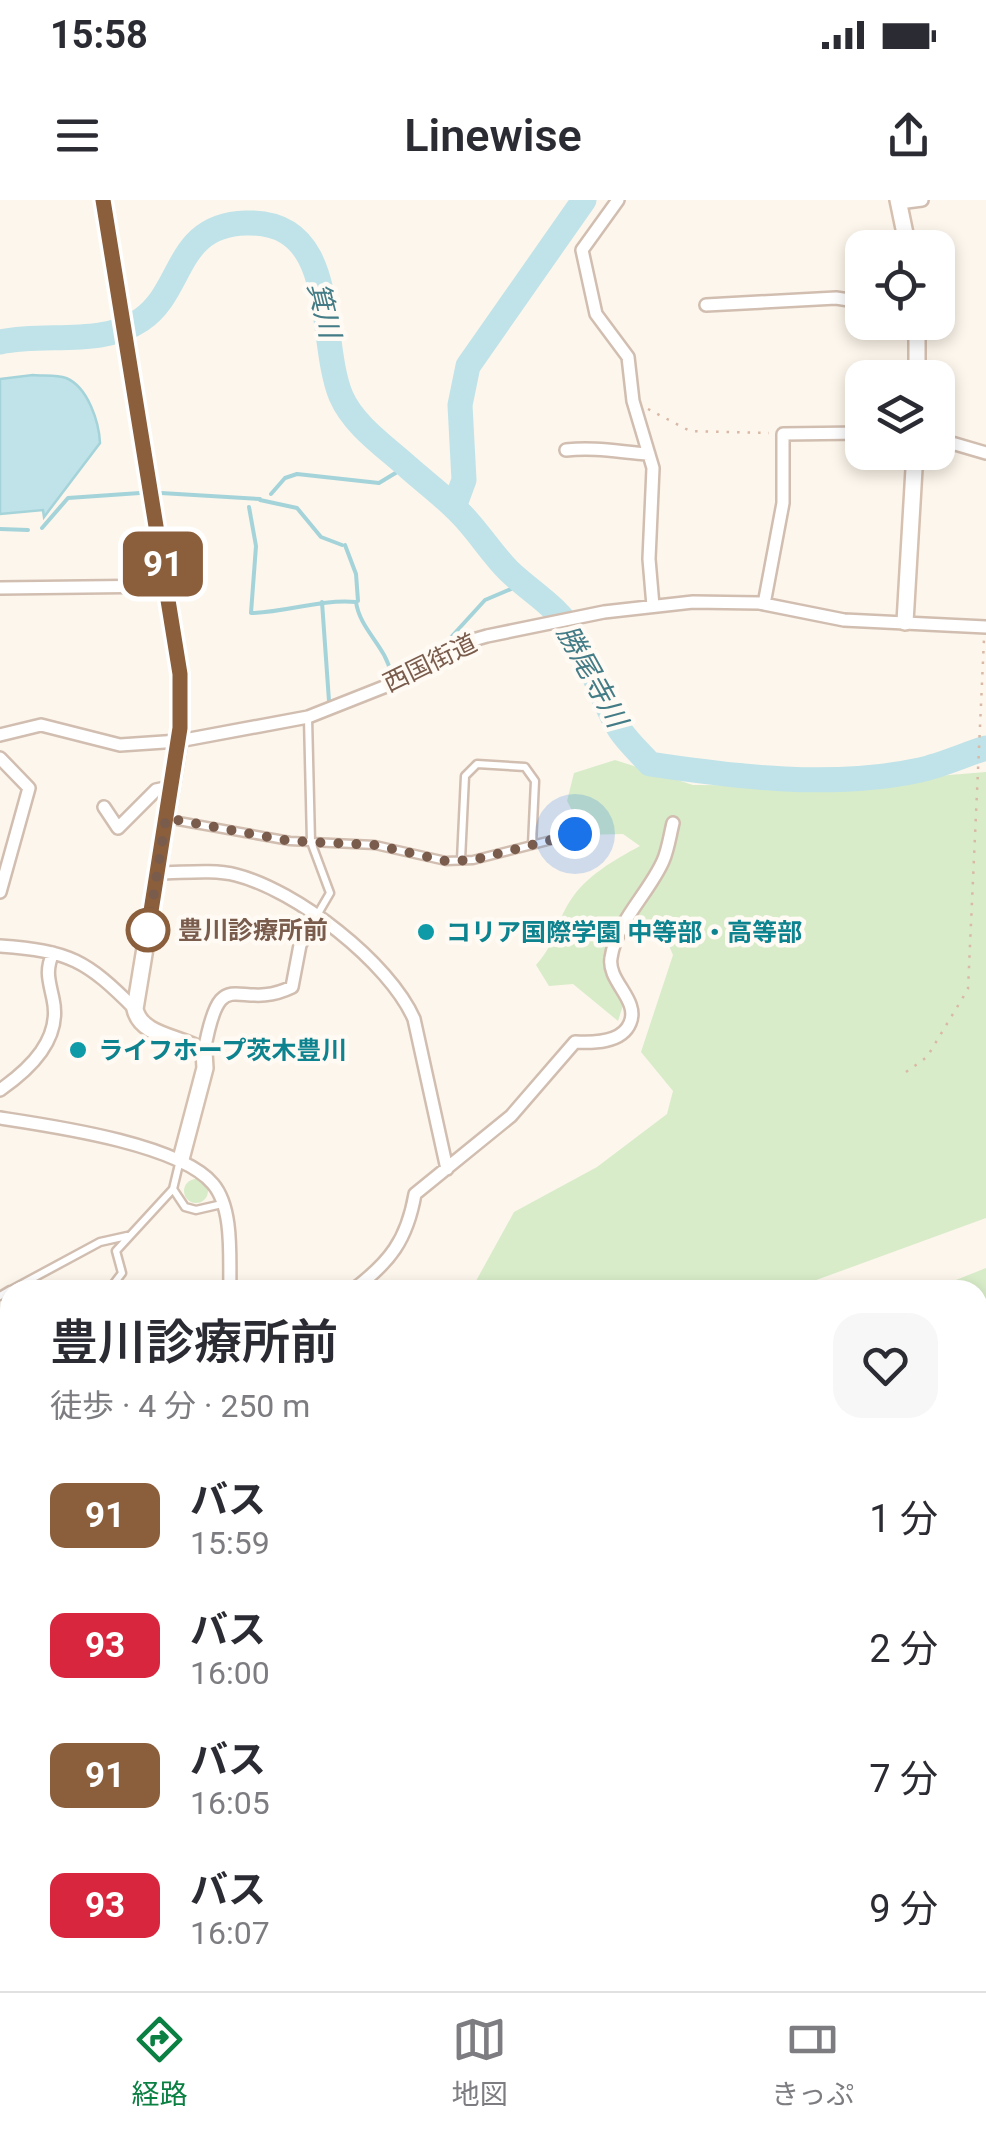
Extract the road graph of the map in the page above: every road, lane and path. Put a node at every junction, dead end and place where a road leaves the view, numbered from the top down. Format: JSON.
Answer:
{"nodes":[{"id":1,"x":102,"y":200,"type":"edge"},
{"id":2,"x":618,"y":200,"type":"edge"},
{"id":3,"x":922,"y":200,"type":"edge"},
{"id":4,"x":899,"y":202,"type":"edge"},
{"id":5,"x":904,"y":230,"type":"edge"},
{"id":6,"x":845,"y":299,"type":"edge"},
{"id":7,"x":706,"y":305,"type":"dead end"},
{"id":8,"x":633,"y":401,"type":"junction"},
{"id":9,"x":845,"y":433,"type":"edge"},
{"id":10,"x":784,"y":434,"type":"junction"},
{"id":11,"x":955,"y":444,"type":"edge"},
{"id":12,"x":566,"y":450,"type":"dead end"},
{"id":13,"x":986,"y":453,"type":"edge"},
{"id":14,"x":649,"y":454,"type":"junction"},
{"id":15,"x":914,"y":470,"type":"edge"},
{"id":16,"x":167,"y":586,"type":"junction"},
{"id":17,"x":0,"y":588,"type":"edge"},
{"id":18,"x":764,"y":604,"type":"junction"},
{"id":19,"x":653,"y":606,"type":"junction"},
{"id":20,"x":906,"y":622,"type":"junction"},
{"id":21,"x":986,"y":627,"type":"edge"},
{"id":22,"x":308,"y":716,"type":"junction"},
{"id":23,"x":0,"y":735,"type":"edge"},
{"id":24,"x":178,"y":741,"type":"junction"},
{"id":25,"x":0,"y":758,"type":"edge"},
{"id":26,"x":170,"y":787,"type":"junction"},
{"id":27,"x":104,"y":807,"type":"dead end"},
{"id":28,"x":166,"y":818,"type":"junction"},
{"id":29,"x":673,"y":823,"type":"dead end"},
{"id":30,"x":575,"y":834,"type":"dead end"},
{"id":31,"x":311,"y":842,"type":"junction"},
{"id":32,"x":532,"y":845,"type":"junction"},
{"id":33,"x":460,"y":860,"type":"junction"},
{"id":34,"x":158,"y":873,"type":"junction"},
{"id":35,"x":0,"y":892,"type":"edge"},
{"id":36,"x":316,"y":918,"type":"junction"},
{"id":37,"x":0,"y":946,"type":"edge"},
{"id":38,"x":53,"y":953,"type":"junction"},
{"id":39,"x":135,"y":1009,"type":"junction"},
{"id":40,"x":204,"y":1052,"type":"junction"},
{"id":41,"x":906,"y":1072,"type":"dead end"},
{"id":42,"x":0,"y":1090,"type":"edge"},
{"id":43,"x":0,"y":1118,"type":"edge"},
{"id":44,"x":181,"y":1159,"type":"junction"},
{"id":45,"x":446,"y":1169,"type":"junction"},
{"id":46,"x":172,"y":1189,"type":"junction"},
{"id":47,"x":223,"y":1203,"type":"junction"},
{"id":48,"x":128,"y":1236,"type":"junction"},
{"id":49,"x":29,"y":1280,"type":"edge"},
{"id":50,"x":117,"y":1280,"type":"edge"},
{"id":51,"x":229,"y":1280,"type":"edge"},
{"id":52,"x":367,"y":1280,"type":"edge"}],
"edges":[{"from":1,"to":16,"type":"street"},
{"from":2,"to":8,"type":"street"},
{"from":3,"to":4,"type":"street"},
{"from":4,"to":5,"type":"street"},
{"from":6,"to":7,"type":"street"},
{"from":8,"to":10,"type":"path"},
{"from":8,"to":14,"type":"street"},
{"from":9,"to":10,"type":"street"},
{"from":10,"to":18,"type":"street"},
{"from":11,"to":13,"type":"street"},
{"from":12,"to":14,"type":"street"},
{"from":14,"to":19,"type":"street"},
{"from":15,"to":20,"type":"street"},
{"from":16,"to":17,"type":"street"},
{"from":16,"to":24,"type":"street"},
{"from":18,"to":19,"type":"street","name":"西国街道"},
{"from":18,"to":20,"type":"street","name":"西国街道"},
{"from":19,"to":22,"type":"street","name":"西国街道"},
{"from":20,"to":21,"type":"street","name":"西国街道"},
{"from":21,"to":41,"type":"path"},
{"from":22,"to":24,"type":"street","name":"西国街道"},
{"from":22,"to":31,"type":"lane"},
{"from":23,"to":24,"type":"street","name":"西国街道"},
{"from":24,"to":26,"type":"street"},
{"from":25,"to":35,"type":"street"},
{"from":26,"to":27,"type":"street"},
{"from":26,"to":28,"type":"street"},
{"from":28,"to":31,"type":"lane"},
{"from":28,"to":34,"type":"street"},
{"from":29,"to":45,"type":"street"},
{"from":30,"to":32,"type":"lane"},
{"from":31,"to":33,"type":"lane"},
{"from":31,"to":36,"type":"lane"},
{"from":32,"to":33,"type":"lane"},
{"from":32,"to":33,"type":"lane"},
{"from":34,"to":36,"type":"street"},
{"from":34,"to":39,"type":"street"},
{"from":36,"to":40,"type":"street"},
{"from":36,"to":45,"type":"street"},
{"from":37,"to":38,"type":"street"},
{"from":38,"to":39,"type":"street"},
{"from":38,"to":42,"type":"street"},
{"from":39,"to":40,"type":"street"},
{"from":40,"to":44,"type":"street"},
{"from":43,"to":44,"type":"street"},
{"from":44,"to":46,"type":"lane"},
{"from":44,"to":47,"type":"street"},
{"from":45,"to":52,"type":"street"},
{"from":46,"to":47,"type":"lane"},
{"from":46,"to":48,"type":"lane"},
{"from":47,"to":51,"type":"street"},
{"from":48,"to":49,"type":"lane"},
{"from":48,"to":50,"type":"lane"}]}
